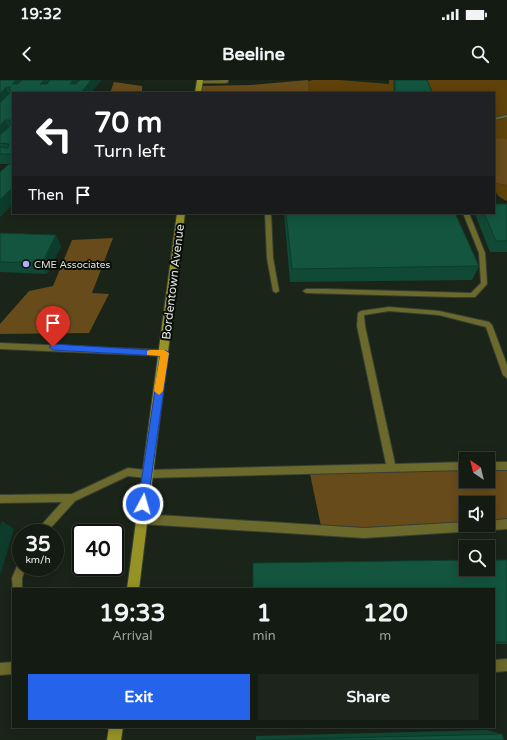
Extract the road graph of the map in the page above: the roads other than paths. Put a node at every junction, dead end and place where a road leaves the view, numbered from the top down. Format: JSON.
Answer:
{"nodes":[{"id":1,"x":226,"y":80,"type":"edge"},
{"id":2,"x":200,"y":81,"type":"edge"},
{"id":3,"x":198,"y":92,"type":"edge"},
{"id":4,"x":507,"y":116,"type":"edge"},
{"id":5,"x":495,"y":119,"type":"edge"},
{"id":6,"x":181,"y":214,"type":"edge"},
{"id":7,"x":268,"y":214,"type":"edge"},
{"id":8,"x":466,"y":214,"type":"edge"},
{"id":9,"x":276,"y":291,"type":"dead end"},
{"id":10,"x":306,"y":291,"type":"dead end"},
{"id":11,"x":0,"y":346,"type":"edge"},
{"id":12,"x":164,"y":353,"type":"junction"},
{"id":13,"x":507,"y":375,"type":"edge"},
{"id":14,"x":391,"y":466,"type":"junction"},
{"id":15,"x":459,"y":466,"type":"edge"},
{"id":16,"x":495,"y":466,"type":"edge"},
{"id":17,"x":507,"y":466,"type":"edge"},
{"id":18,"x":146,"y":474,"type":"junction"},
{"id":19,"x":72,"y":498,"type":"junction"},
{"id":20,"x":0,"y":499,"type":"edge"},
{"id":21,"x":142,"y":519,"type":"junction"},
{"id":22,"x":48,"y":524,"type":"edge"},
{"id":23,"x":507,"y":524,"type":"edge"},
{"id":24,"x":18,"y":576,"type":"edge"},
{"id":25,"x":17,"y":588,"type":"edge"},
{"id":26,"x":133,"y":588,"type":"edge"},
{"id":27,"x":507,"y":665,"type":"edge"},
{"id":28,"x":495,"y":666,"type":"edge"},
{"id":29,"x":12,"y":668,"type":"edge"},
{"id":30,"x":0,"y":669,"type":"edge"}],
"edges":[{"from":1,"to":2,"type":"lane"},
{"from":2,"to":3,"type":"street"},
{"from":4,"to":5,"type":"lane"},
{"from":6,"to":12,"type":"street","name":"Bordentown Avenue"},
{"from":7,"to":9,"type":"lane"},
{"from":8,"to":10,"type":"lane"},
{"from":11,"to":12,"type":"lane"},
{"from":12,"to":18,"type":"street","name":"Bordentown Avenue"},
{"from":13,"to":14,"type":"lane"},
{"from":14,"to":15,"type":"lane"},
{"from":14,"to":18,"type":"lane"},
{"from":16,"to":17,"type":"lane"},
{"from":18,"to":19,"type":"lane"},
{"from":18,"to":21,"type":"street","name":"Bordentown Avenue"},
{"from":19,"to":20,"type":"lane"},
{"from":19,"to":22,"type":"lane"},
{"from":21,"to":23,"type":"lane"},
{"from":21,"to":26,"type":"street","name":"Bordentown Avenue"},
{"from":24,"to":25,"type":"lane"},
{"from":27,"to":28,"type":"lane"},
{"from":29,"to":30,"type":"lane"}]}
